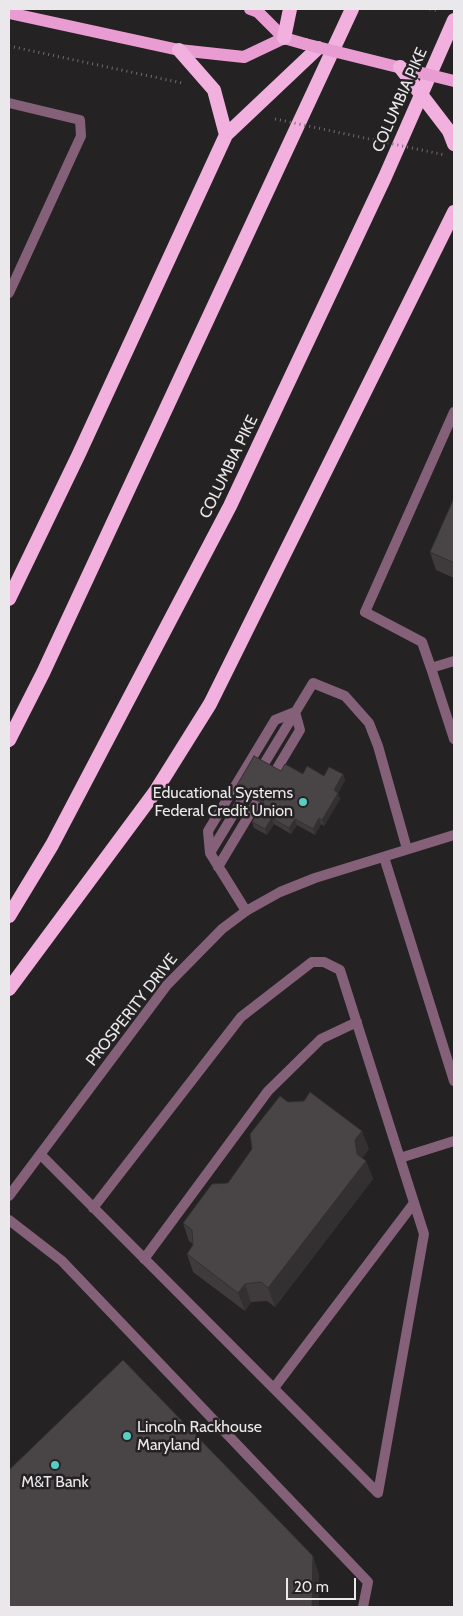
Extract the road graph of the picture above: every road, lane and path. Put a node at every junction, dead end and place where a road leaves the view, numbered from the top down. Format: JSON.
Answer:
{"nodes":[{"id":1,"x":250,"y":9,"type":"edge"},
{"id":2,"x":290,"y":9,"type":"edge"},
{"id":3,"x":352,"y":9,"type":"edge"},
{"id":4,"x":9,"y":13,"type":"edge"},
{"id":5,"x":454,"y":20,"type":"edge"},
{"id":6,"x":284,"y":38,"type":"junction"},
{"id":7,"x":9,"y":46,"type":"edge"},
{"id":8,"x":311,"y":46,"type":"junction"},
{"id":9,"x":179,"y":50,"type":"junction"},
{"id":10,"x":400,"y":67,"type":"junction"},
{"id":11,"x":453,"y":79,"type":"edge"},
{"id":12,"x":191,"y":85,"type":"dead end"},
{"id":13,"x":9,"y":103,"type":"edge"},
{"id":14,"x":275,"y":119,"type":"dead end"},
{"id":15,"x":226,"y":135,"type":"junction"},
{"id":16,"x":452,"y":137,"type":"edge"},
{"id":17,"x":445,"y":156,"type":"dead end"},
{"id":18,"x":454,"y":212,"type":"edge"},
{"id":19,"x":9,"y":293,"type":"edge"},
{"id":20,"x":454,"y":412,"type":"edge"},
{"id":21,"x":9,"y":599,"type":"edge"},
{"id":22,"x":454,"y":661,"type":"edge"},
{"id":23,"x":431,"y":668,"type":"junction"},
{"id":24,"x":295,"y":712,"type":"junction"},
{"id":25,"x":454,"y":739,"type":"edge"},
{"id":26,"x":9,"y":740,"type":"edge"},
{"id":27,"x":454,"y":835,"type":"edge"},
{"id":28,"x":407,"y":849,"type":"junction"},
{"id":29,"x":384,"y":857,"type":"junction"},
{"id":30,"x":218,"y":867,"type":"junction"},
{"id":31,"x":246,"y":911,"type":"junction"},
{"id":32,"x":9,"y":916,"type":"edge"},
{"id":33,"x":9,"y":989,"type":"edge"},
{"id":34,"x":357,"y":1022,"type":"junction"},
{"id":35,"x":454,"y":1081,"type":"edge"},
{"id":36,"x":454,"y":1141,"type":"edge"},
{"id":37,"x":40,"y":1155,"type":"junction"},
{"id":38,"x":400,"y":1158,"type":"junction"},
{"id":39,"x":9,"y":1196,"type":"edge"},
{"id":40,"x":414,"y":1203,"type":"junction"},
{"id":41,"x":93,"y":1208,"type":"junction"},
{"id":42,"x":9,"y":1220,"type":"edge"},
{"id":43,"x":144,"y":1259,"type":"junction"},
{"id":44,"x":274,"y":1388,"type":"junction"},
{"id":45,"x":363,"y":1607,"type":"edge"}],
"edges":[{"from":1,"to":6,"type":"main road"},
{"from":2,"to":6,"type":"highway"},
{"from":3,"to":26,"type":"highway"},
{"from":4,"to":9,"type":"main road"},
{"from":5,"to":32,"type":"highway","name":"COLUMBIA PIKE"},
{"from":6,"to":8,"type":"main road"},
{"from":6,"to":9,"type":"main road"},
{"from":7,"to":12,"type":"path"},
{"from":8,"to":10,"type":"main road","bridge":true},
{"from":8,"to":15,"type":"highway"},
{"from":9,"to":15,"type":"highway"},
{"from":10,"to":11,"type":"main road","bridge":true},
{"from":10,"to":16,"type":"highway","bridge":true},
{"from":13,"to":19,"type":"street"},
{"from":14,"to":17,"type":"path","bridge":true},
{"from":15,"to":21,"type":"highway"},
{"from":18,"to":33,"type":"highway"},
{"from":20,"to":23,"type":"street"},
{"from":22,"to":23,"type":"street"},
{"from":23,"to":25,"type":"street"},
{"from":24,"to":28,"type":"street"},
{"from":24,"to":30,"type":"street"},
{"from":24,"to":30,"type":"street"},
{"from":27,"to":28,"type":"street","name":"PROSPERITY DRIVE"},
{"from":28,"to":29,"type":"street","name":"PROSPERITY DRIVE"},
{"from":29,"to":31,"type":"street","name":"PROSPERITY DRIVE"},
{"from":29,"to":35,"type":"street"},
{"from":30,"to":31,"type":"street"},
{"from":31,"to":37,"type":"street","name":"PROSPERITY DRIVE"},
{"from":34,"to":38,"type":"street"},
{"from":34,"to":41,"type":"street"},
{"from":34,"to":43,"type":"street"},
{"from":36,"to":38,"type":"street"},
{"from":37,"to":39,"type":"street","name":"PROSPERITY DRIVE"},
{"from":37,"to":41,"type":"street"},
{"from":38,"to":40,"type":"street"},
{"from":40,"to":44,"type":"street"},
{"from":40,"to":44,"type":"street"},
{"from":41,"to":43,"type":"street"},
{"from":42,"to":45,"type":"street"},
{"from":43,"to":44,"type":"street"}]}
